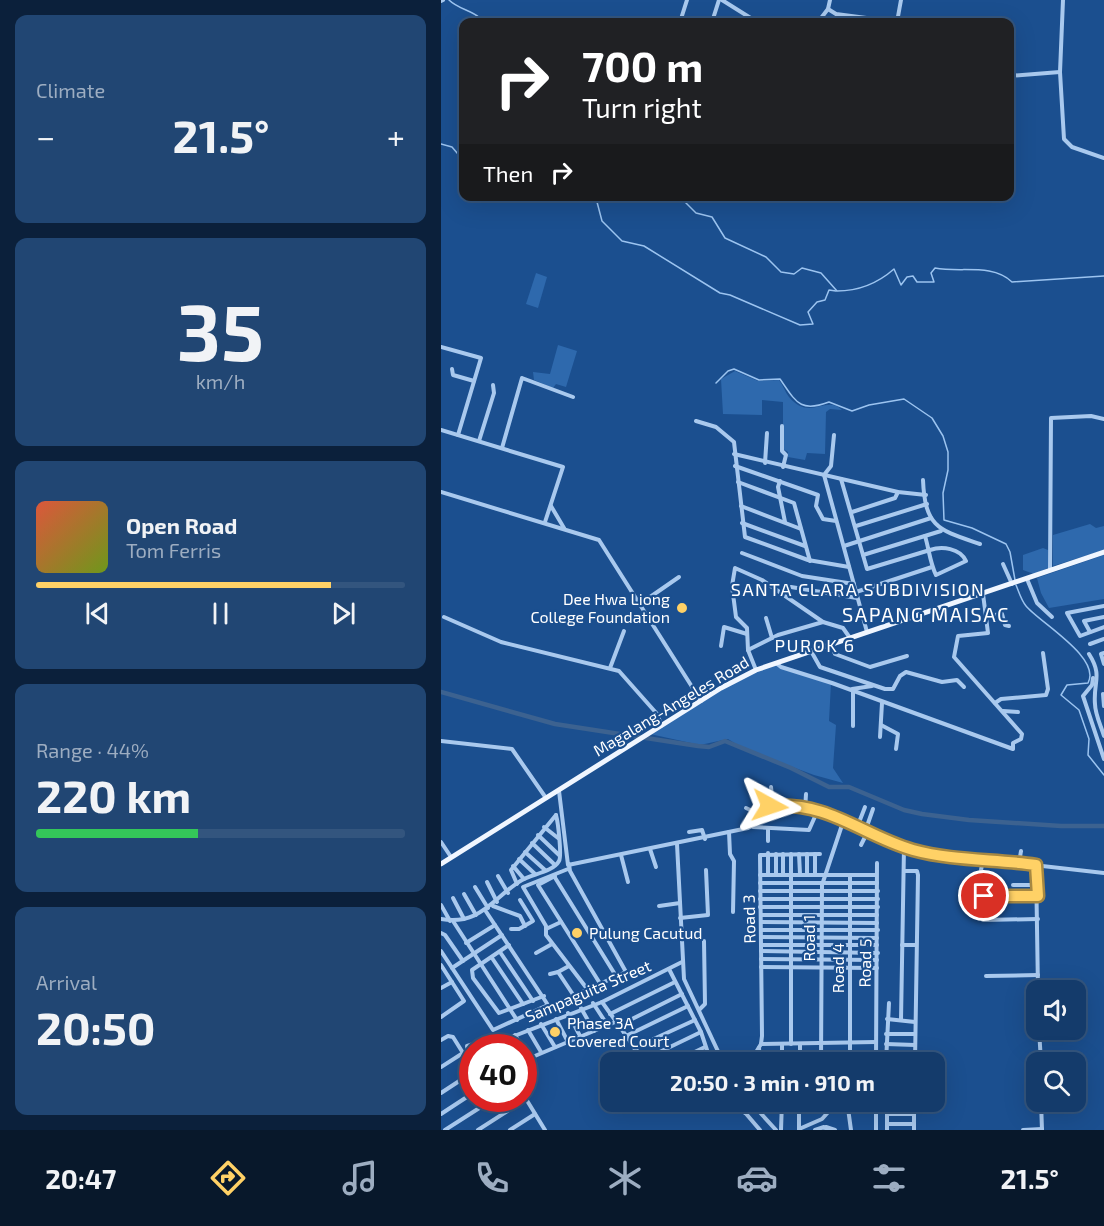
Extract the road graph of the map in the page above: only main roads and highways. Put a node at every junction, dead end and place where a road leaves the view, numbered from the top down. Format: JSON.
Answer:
{"nodes":[{"id":1,"x":1104,"y":552,"type":"edge"},
{"id":2,"x":441,"y":864,"type":"edge"}],
"edges":[{"from":1,"to":2,"type":"main road","name":"Magalang-Angeles Road"}]}
